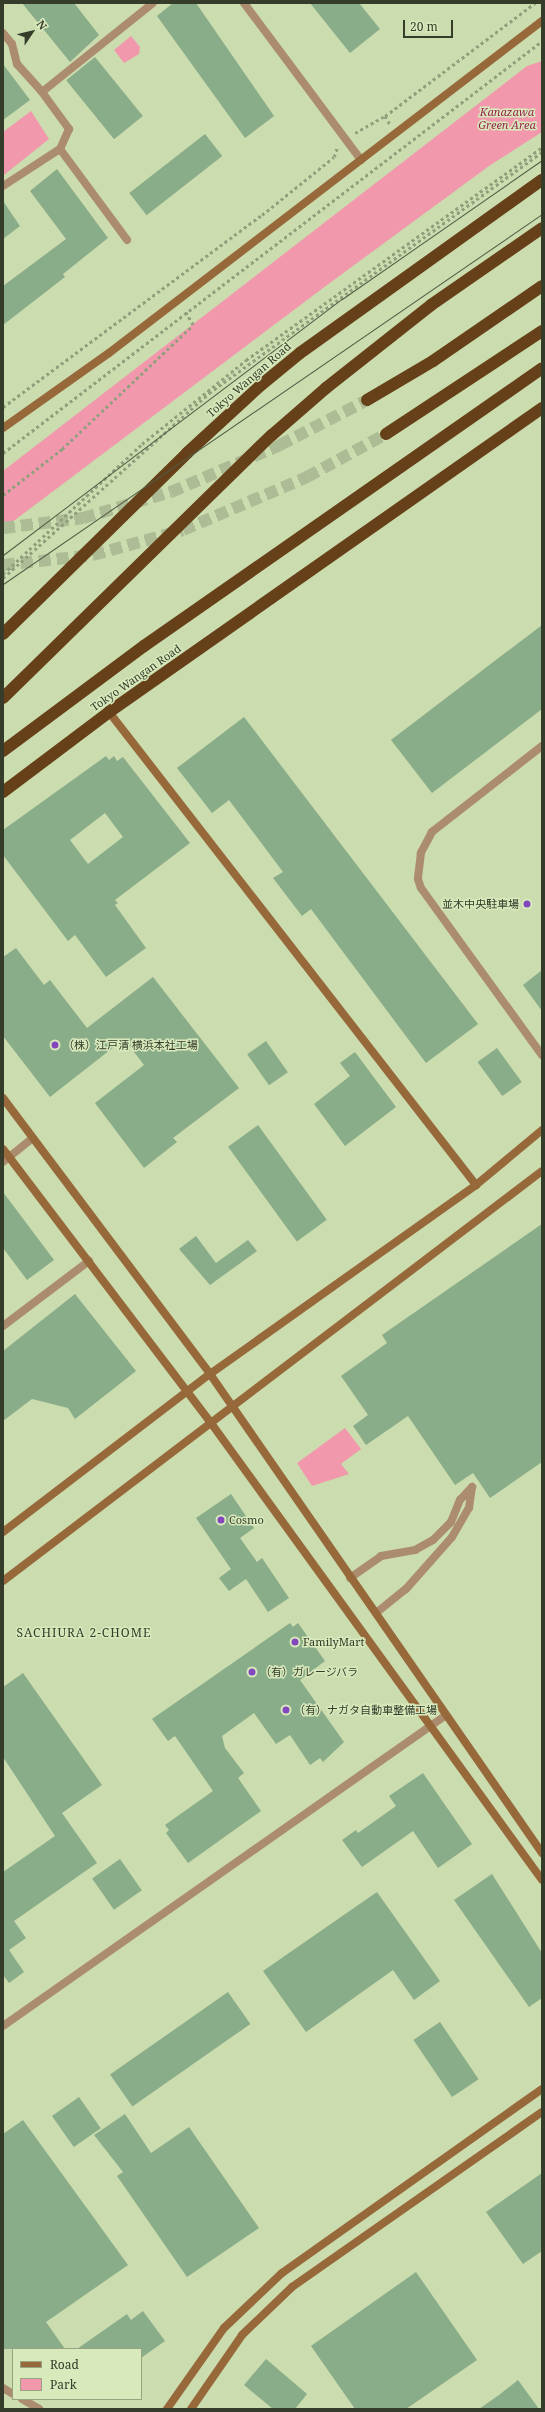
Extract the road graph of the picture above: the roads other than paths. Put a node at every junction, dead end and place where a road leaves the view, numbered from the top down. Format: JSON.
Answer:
{"nodes":[{"id":1,"x":153,"y":3,"type":"edge"},
{"id":2,"x":244,"y":3,"type":"edge"},
{"id":3,"x":542,"y":21,"type":"edge"},
{"id":4,"x":3,"y":33,"type":"edge"},
{"id":5,"x":42,"y":92,"type":"junction"},
{"id":6,"x":60,"y":149,"type":"junction"},
{"id":7,"x":361,"y":160,"type":"junction"},
{"id":8,"x":542,"y":180,"type":"edge"},
{"id":9,"x":3,"y":186,"type":"edge"},
{"id":10,"x":542,"y":228,"type":"edge"},
{"id":11,"x":127,"y":240,"type":"dead end"},
{"id":12,"x":542,"y":286,"type":"edge"},
{"id":13,"x":542,"y":331,"type":"edge"},
{"id":14,"x":542,"y":368,"type":"edge"},
{"id":15,"x":367,"y":400,"type":"tunnel mouth"},
{"id":16,"x":542,"y":408,"type":"edge"},
{"id":17,"x":3,"y":428,"type":"edge"},
{"id":18,"x":386,"y":434,"type":"tunnel mouth"},
{"id":19,"x":3,"y":634,"type":"edge"},
{"id":20,"x":3,"y":698,"type":"edge"},
{"id":21,"x":109,"y":712,"type":"junction"},
{"id":22,"x":542,"y":746,"type":"edge"},
{"id":23,"x":3,"y":750,"type":"edge"},
{"id":24,"x":3,"y":792,"type":"edge"},
{"id":25,"x":542,"y":1055,"type":"edge"},
{"id":26,"x":3,"y":1098,"type":"edge"},
{"id":27,"x":542,"y":1130,"type":"edge"},
{"id":28,"x":34,"y":1138,"type":"junction"},
{"id":29,"x":3,"y":1149,"type":"edge"},
{"id":30,"x":6,"y":1160,"type":"edge"},
{"id":31,"x":542,"y":1171,"type":"edge"},
{"id":32,"x":476,"y":1185,"type":"junction"},
{"id":33,"x":89,"y":1261,"type":"junction"},
{"id":34,"x":3,"y":1326,"type":"edge"},
{"id":35,"x":210,"y":1374,"type":"junction"},
{"id":36,"x":186,"y":1392,"type":"junction"},
{"id":37,"x":231,"y":1405,"type":"junction"},
{"id":38,"x":211,"y":1423,"type":"junction"},
{"id":39,"x":3,"y":1532,"type":"edge"},
{"id":40,"x":350,"y":1578,"type":"junction"},
{"id":41,"x":3,"y":1581,"type":"edge"},
{"id":42,"x":376,"y":1614,"type":"junction"},
{"id":43,"x":446,"y":1715,"type":"junction"},
{"id":44,"x":431,"y":1725,"type":"junction"},
{"id":45,"x":542,"y":1853,"type":"edge"},
{"id":46,"x":542,"y":1880,"type":"edge"},
{"id":47,"x":3,"y":2026,"type":"edge"},
{"id":48,"x":542,"y":2089,"type":"edge"},
{"id":49,"x":542,"y":2112,"type":"edge"},
{"id":50,"x":3,"y":2388,"type":"edge"},
{"id":51,"x":12,"y":2393,"type":"edge"},
{"id":52,"x":24,"y":2400,"type":"edge"},
{"id":53,"x":39,"y":2409,"type":"edge"},
{"id":54,"x":167,"y":2409,"type":"edge"},
{"id":55,"x":191,"y":2409,"type":"edge"}],
"edges":[{"from":1,"to":5,"type":"street"},
{"from":2,"to":7,"type":"street"},
{"from":3,"to":7,"type":"street"},
{"from":4,"to":5,"type":"street"},
{"from":5,"to":6,"type":"street"},
{"from":6,"to":9,"type":"street"},
{"from":6,"to":11,"type":"street"},
{"from":7,"to":17,"type":"street"},
{"from":8,"to":19,"type":"highway","name":"Tokyo Wangan Road"},
{"from":10,"to":20,"type":"highway"},
{"from":12,"to":15,"type":"highway"},
{"from":13,"to":18,"type":"highway"},
{"from":14,"to":23,"type":"highway"},
{"from":16,"to":21,"type":"highway","name":"Tokyo Wangan Road"},
{"from":21,"to":24,"type":"highway","name":"Tokyo Wangan Road"},
{"from":21,"to":32,"type":"street"},
{"from":22,"to":25,"type":"street"},
{"from":26,"to":28,"type":"street"},
{"from":27,"to":32,"type":"street"},
{"from":28,"to":30,"type":"street"},
{"from":28,"to":35,"type":"street"},
{"from":29,"to":30,"type":"street"},
{"from":30,"to":33,"type":"street"},
{"from":31,"to":37,"type":"street"},
{"from":32,"to":35,"type":"street"},
{"from":33,"to":34,"type":"street"},
{"from":33,"to":36,"type":"street"},
{"from":35,"to":36,"type":"street"},
{"from":35,"to":37,"type":"street"},
{"from":36,"to":38,"type":"street"},
{"from":36,"to":39,"type":"street"},
{"from":37,"to":38,"type":"street"},
{"from":37,"to":40,"type":"street"},
{"from":38,"to":41,"type":"street"},
{"from":38,"to":44,"type":"street"},
{"from":40,"to":42,"type":"street"},
{"from":40,"to":42,"type":"street"},
{"from":42,"to":43,"type":"street"},
{"from":43,"to":44,"type":"street"},
{"from":43,"to":45,"type":"street"},
{"from":44,"to":46,"type":"street"},
{"from":44,"to":47,"type":"street"},
{"from":48,"to":54,"type":"street"},
{"from":49,"to":55,"type":"street"},
{"from":50,"to":51,"type":"street"},
{"from":52,"to":53,"type":"street"}]}
